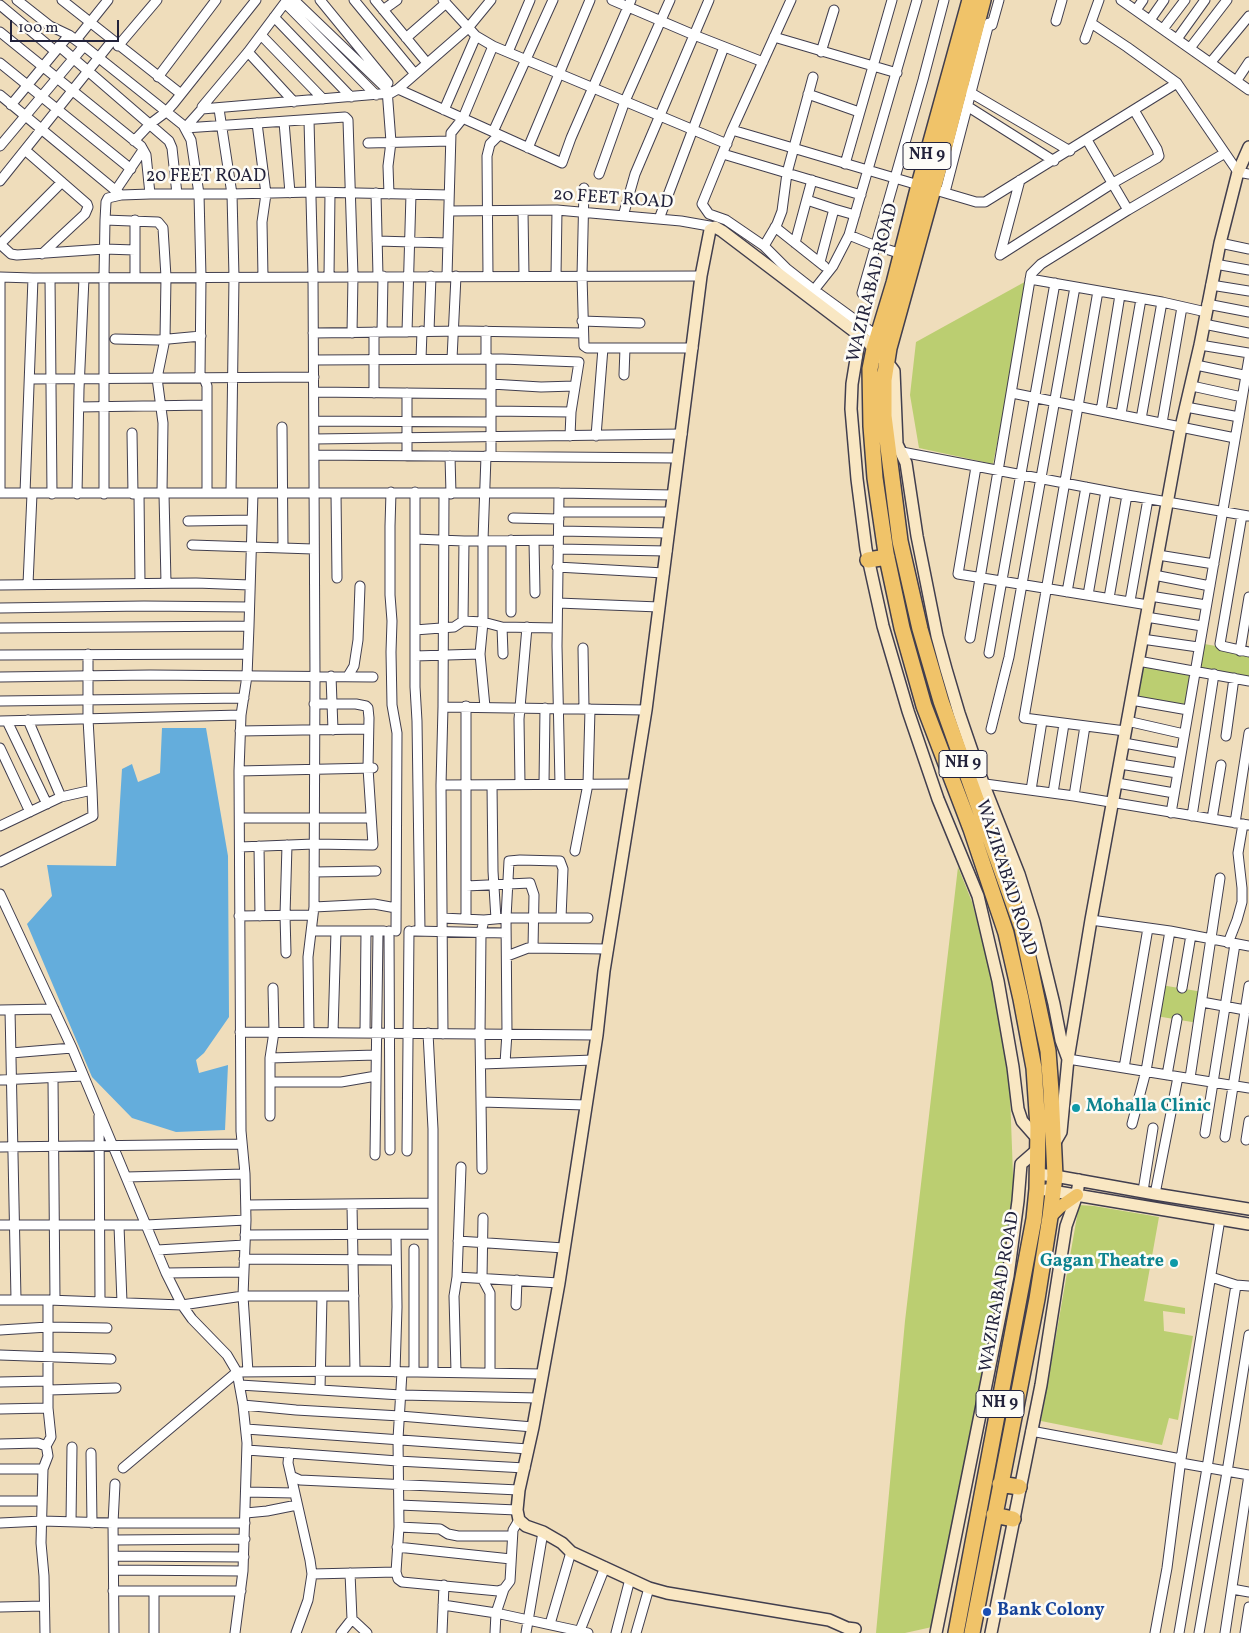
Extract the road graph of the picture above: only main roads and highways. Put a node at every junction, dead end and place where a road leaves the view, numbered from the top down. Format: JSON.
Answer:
{"nodes":[{"id":1,"x":970,"y":0,"type":"edge"},
{"id":2,"x":983,"y":0,"type":"edge"},
{"id":3,"x":932,"y":189,"type":"junction"},
{"id":4,"x":881,"y":343,"type":"junction"},
{"id":5,"x":889,"y":440,"type":"junction"},
{"id":6,"x":887,"y":557,"type":"junction"},
{"id":7,"x":868,"y":560,"type":"road end"},
{"id":8,"x":1076,"y":1194,"type":"road end"},
{"id":9,"x":1050,"y":1218,"type":"junction"},
{"id":10,"x":1000,"y":1484,"type":"junction"},
{"id":11,"x":1019,"y":1487,"type":"road end"},
{"id":12,"x":994,"y":1515,"type":"junction"},
{"id":13,"x":1013,"y":1519,"type":"road end"},
{"id":14,"x":957,"y":1630,"type":"edge"},
{"id":15,"x":972,"y":1633,"type":"edge"}],
"edges":[{"from":1,"to":3,"type":"highway","name":"WAZIRABAD ROAD","number":"NH 9"},
{"from":2,"to":3,"type":"highway","name":"WAZIRABAD ROAD","number":"NH 9"},
{"from":3,"to":4,"type":"highway","name":"WAZIRABAD ROAD","number":"NH 9"},
{"from":3,"to":4,"type":"highway","name":"WAZIRABAD ROAD","number":"NH 9"},
{"from":4,"to":5,"type":"highway","name":"WAZIRABAD ROAD","number":"NH 9"},
{"from":4,"to":5,"type":"highway","name":"WAZIRABAD ROAD","number":"NH 9"},
{"from":5,"to":6,"type":"highway","name":"WAZIRABAD ROAD","number":"NH 9"},
{"from":5,"to":9,"type":"highway","name":"WAZIRABAD ROAD","number":"NH 9"},
{"from":6,"to":7,"type":"highway"},
{"from":6,"to":14,"type":"highway","name":"WAZIRABAD ROAD","number":"NH 9"},
{"from":8,"to":9,"type":"main road"},
{"from":9,"to":10,"type":"highway","name":"WAZIRABAD ROAD","number":"NH 9"},
{"from":10,"to":11,"type":"highway"},
{"from":10,"to":12,"type":"highway","name":"WAZIRABAD ROAD","number":"NH 9"},
{"from":12,"to":13,"type":"highway"},
{"from":12,"to":15,"type":"highway","name":"WAZIRABAD ROAD","number":"NH 9"}]}
